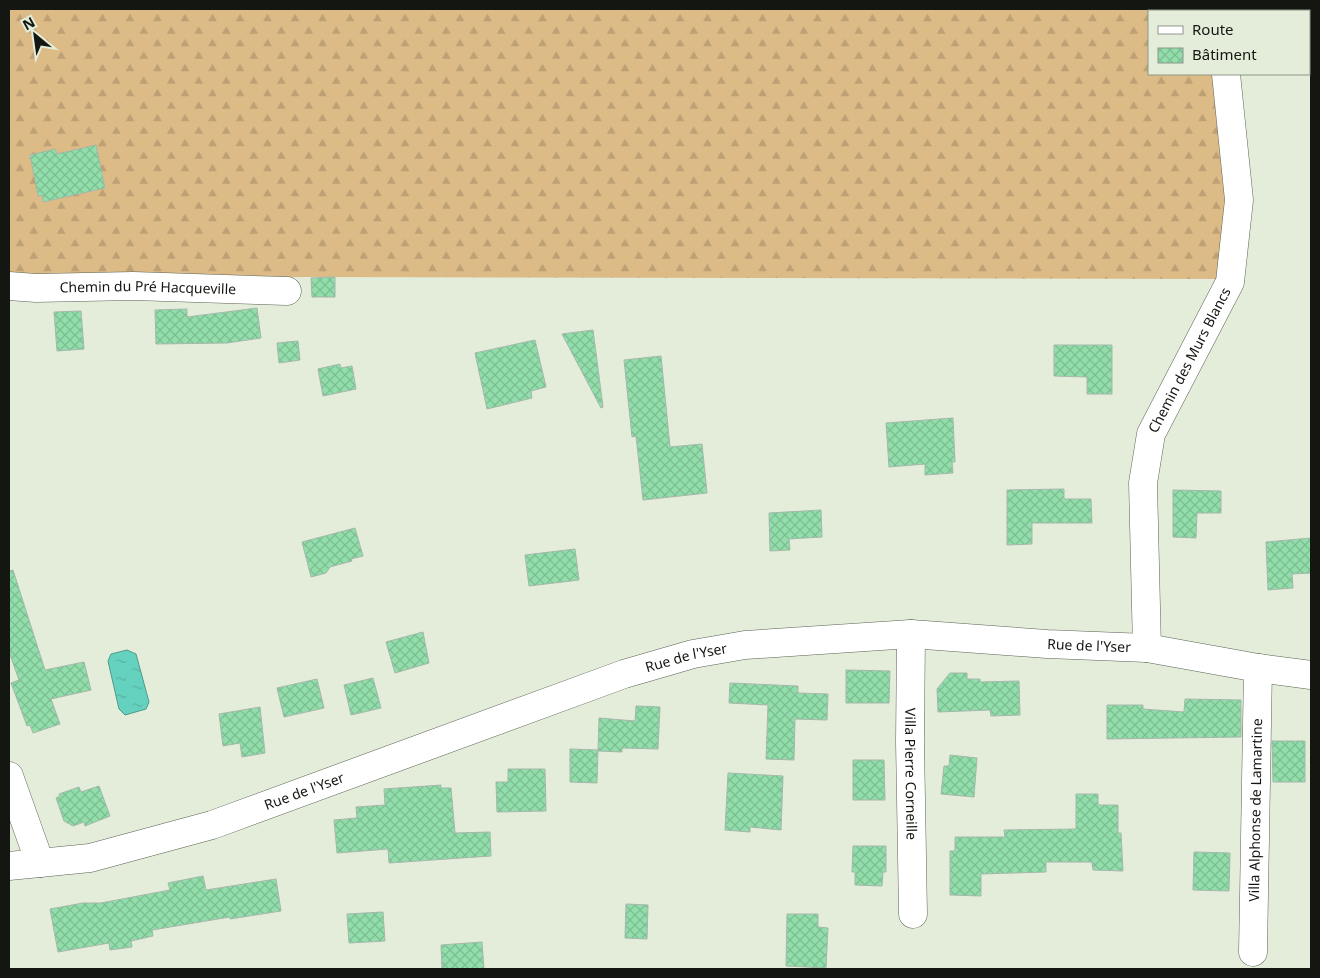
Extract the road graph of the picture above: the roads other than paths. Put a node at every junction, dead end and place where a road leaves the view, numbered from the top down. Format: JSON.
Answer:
{"nodes":[{"id":1,"x":1226,"y":75,"type":"edge"},
{"id":2,"x":9,"y":286,"type":"edge"},
{"id":3,"x":288,"y":291,"type":"dead end"},
{"id":4,"x":911,"y":634,"type":"junction"},
{"id":5,"x":1147,"y":648,"type":"junction"},
{"id":6,"x":1258,"y":668,"type":"junction"},
{"id":7,"x":1311,"y":675,"type":"edge"},
{"id":8,"x":9,"y":776,"type":"edge"},
{"id":9,"x":40,"y":863,"type":"junction"},
{"id":10,"x":9,"y":866,"type":"edge"},
{"id":11,"x":913,"y":914,"type":"dead end"},
{"id":12,"x":1253,"y":952,"type":"dead end"}],
"edges":[{"from":1,"to":5,"type":"street","name":"Chemin des Murs Blancs"},
{"from":2,"to":3,"type":"street","name":"Chemin du Pré Hacqueville"},
{"from":4,"to":5,"type":"street","name":"Rue de l'Yser"},
{"from":4,"to":9,"type":"street","name":"Rue de l'Yser"},
{"from":4,"to":11,"type":"street","name":"Villa Pierre Corneille"},
{"from":5,"to":6,"type":"street","name":"Rue de l'Yser"},
{"from":6,"to":7,"type":"street","name":"Rue de l'Yser"},
{"from":6,"to":12,"type":"street","name":"Villa Alphonse de Lamartine"},
{"from":8,"to":9,"type":"street"},
{"from":9,"to":10,"type":"street","name":"Rue de l'Yser"}]}
